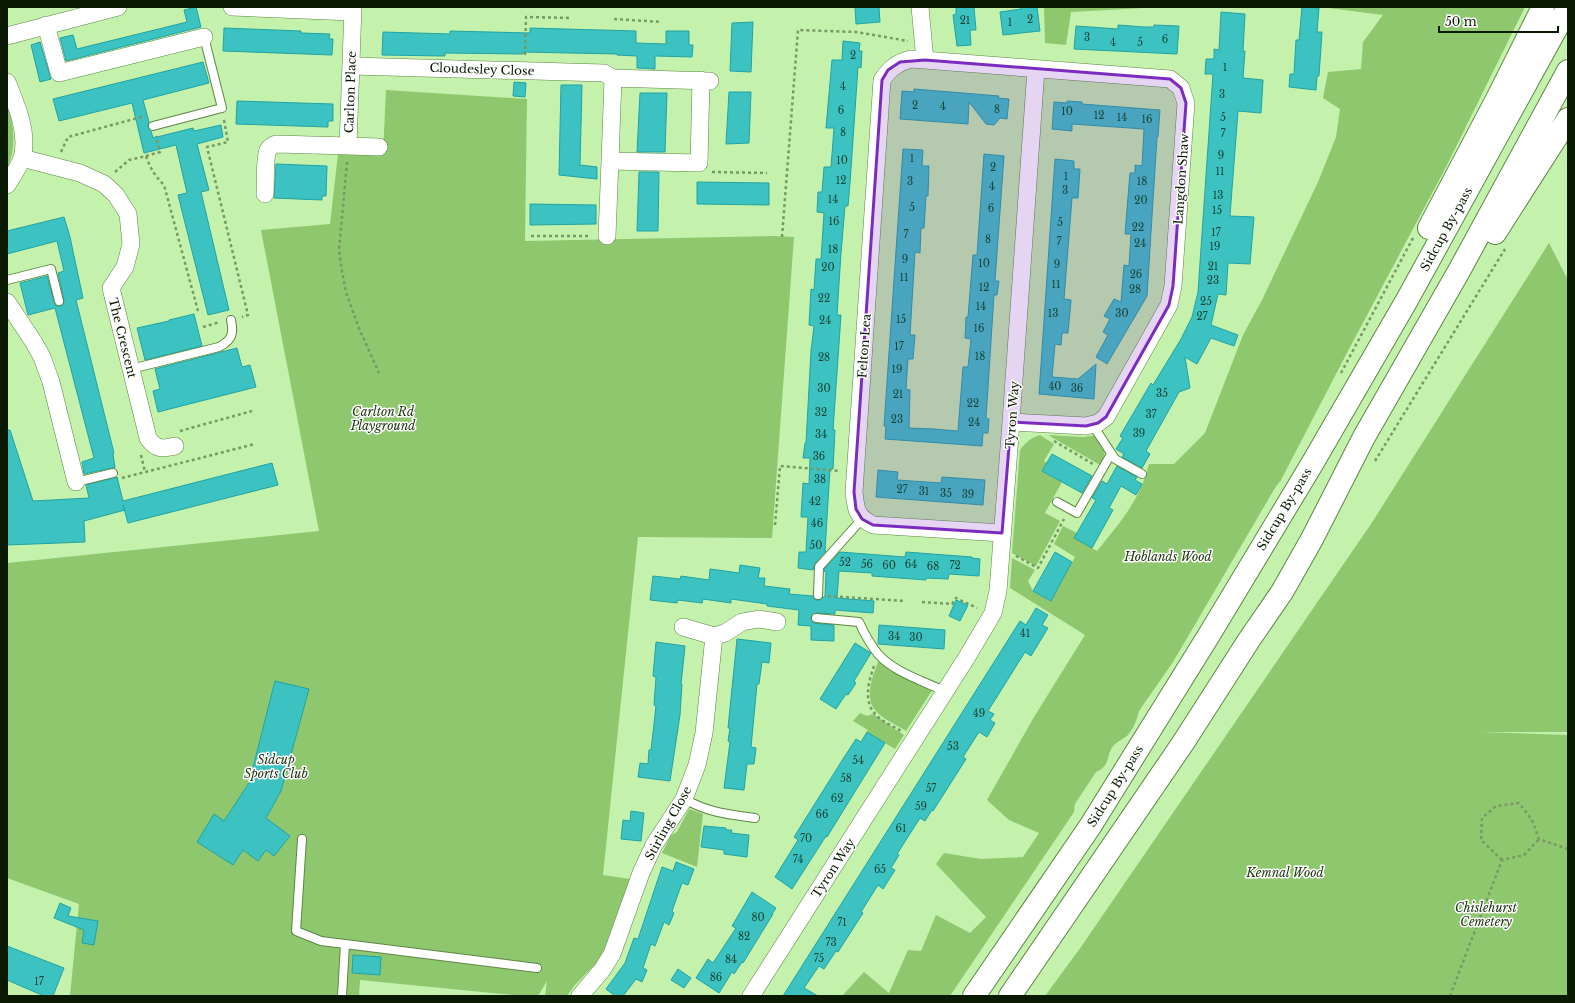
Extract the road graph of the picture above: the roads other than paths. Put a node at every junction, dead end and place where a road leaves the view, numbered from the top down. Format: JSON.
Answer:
{"nodes":[{"id":1,"x":118,"y":7,"type":"edge"},
{"id":2,"x":232,"y":7,"type":"edge"},
{"id":3,"x":241,"y":7,"type":"edge"},
{"id":4,"x":920,"y":7,"type":"edge"},
{"id":5,"x":1543,"y":7,"type":"edge"},
{"id":6,"x":1568,"y":7,"type":"edge"},
{"id":7,"x":353,"y":10,"type":"edge"},
{"id":8,"x":46,"y":25,"type":"junction"},
{"id":9,"x":7,"y":36,"type":"edge"},
{"id":10,"x":204,"y":37,"type":"joint"},
{"id":11,"x":924,"y":53,"type":"junction"},
{"id":12,"x":351,"y":66,"type":"junction"},
{"id":13,"x":1036,"y":68,"type":"junction"},
{"id":14,"x":1568,"y":71,"type":"edge"},
{"id":15,"x":613,"y":78,"type":"junction"},
{"id":16,"x":7,"y":82,"type":"edge"},
{"id":17,"x":1568,"y":119,"type":"edge"},
{"id":18,"x":153,"y":126,"type":"road end"},
{"id":19,"x":348,"y":146,"type":"junction"},
{"id":20,"x":380,"y":147,"type":"dead end"},
{"id":21,"x":22,"y":158,"type":"junction"},
{"id":22,"x":610,"y":161,"type":"junction"},
{"id":23,"x":7,"y":185,"type":"edge"},
{"id":24,"x":265,"y":194,"type":"dead end"},
{"id":25,"x":607,"y":236,"type":"road end"},
{"id":26,"x":7,"y":280,"type":"edge"},
{"id":27,"x":59,"y":301,"type":"dead end"},
{"id":28,"x":7,"y":302,"type":"edge"},
{"id":29,"x":231,"y":320,"type":"road end"},
{"id":30,"x":131,"y":369,"type":"junction"},
{"id":31,"x":1011,"y":422,"type":"junction"},
{"id":32,"x":1092,"y":424,"type":"junction"},
{"id":33,"x":1364,"y":437,"type":"junction"},
{"id":34,"x":176,"y":446,"type":"dead end"},
{"id":35,"x":1111,"y":454,"type":"junction"},
{"id":36,"x":1312,"y":464,"type":"junction"},
{"id":37,"x":113,"y":473,"type":"dead end"},
{"id":38,"x":1142,"y":474,"type":"dead end"},
{"id":39,"x":76,"y":482,"type":"joint"},
{"id":40,"x":1057,"y":502,"type":"dead end"},
{"id":41,"x":862,"y":519,"type":"junction"},
{"id":42,"x":1002,"y":541,"type":"junction"},
{"id":43,"x":818,"y":595,"type":"road end"},
{"id":44,"x":816,"y":618,"type":"dead end"},
{"id":45,"x":778,"y":622,"type":"dead end"},
{"id":46,"x":683,"y":627,"type":"dead end"},
{"id":47,"x":714,"y":636,"type":"junction"},
{"id":48,"x":946,"y":692,"type":"junction"},
{"id":49,"x":684,"y":799,"type":"junction"},
{"id":50,"x":755,"y":818,"type":"dead end"},
{"id":51,"x":302,"y":839,"type":"dead end"},
{"id":52,"x":345,"y":944,"type":"junction"},
{"id":53,"x":536,"y":968,"type":"dead end"},
{"id":54,"x":342,"y":996,"type":"edge"},
{"id":55,"x":580,"y":996,"type":"edge"},
{"id":56,"x":751,"y":996,"type":"edge"},
{"id":57,"x":974,"y":996,"type":"edge"},
{"id":58,"x":1010,"y":996,"type":"edge"}],
"edges":[{"from":1,"to":8,"type":"street"},
{"from":2,"to":3,"type":"street"},
{"from":3,"to":7,"type":"street"},
{"from":4,"to":11,"type":"street"},
{"from":5,"to":36,"type":"highway"},
{"from":6,"to":36,"type":"highway","name":"Sidcup By-pass"},
{"from":7,"to":12,"type":"street","name":"Carlton Place"},
{"from":8,"to":9,"type":"street"},
{"from":8,"to":10,"type":"street"},
{"from":10,"to":18,"type":"lane"},
{"from":11,"to":13,"type":"street","name":"Langdon Shaw"},
{"from":11,"to":41,"type":"street","name":"Felton Lea"},
{"from":12,"to":15,"type":"street","name":"Cloudesley Close"},
{"from":12,"to":19,"type":"street","name":"Carlton Place"},
{"from":13,"to":31,"type":"street","name":"Tyron Way"},
{"from":13,"to":32,"type":"street","name":"Langdon Shaw"},
{"from":14,"to":33,"type":"highway"},
{"from":15,"to":22,"type":"street"},
{"from":15,"to":22,"type":"street","name":"Cloudesley Close"},
{"from":16,"to":21,"type":"street"},
{"from":17,"to":33,"type":"highway"},
{"from":19,"to":20,"type":"street","name":"Carlton Place"},
{"from":19,"to":24,"type":"street"},
{"from":21,"to":23,"type":"street"},
{"from":21,"to":30,"type":"street","name":"The Crescent"},
{"from":22,"to":25,"type":"street"},
{"from":26,"to":27,"type":"lane"},
{"from":28,"to":39,"type":"street"},
{"from":29,"to":30,"type":"lane"},
{"from":30,"to":34,"type":"street","name":"The Crescent"},
{"from":31,"to":32,"type":"street","name":"Langdon Shaw"},
{"from":31,"to":42,"type":"street","name":"Tyron Way"},
{"from":32,"to":35,"type":"lane"},
{"from":33,"to":58,"type":"highway"},
{"from":35,"to":38,"type":"lane"},
{"from":35,"to":40,"type":"lane"},
{"from":36,"to":57,"type":"highway","name":"Sidcup By-pass"},
{"from":37,"to":39,"type":"lane"},
{"from":41,"to":42,"type":"street"},
{"from":41,"to":43,"type":"lane"},
{"from":42,"to":48,"type":"street","name":"Tyron Way"},
{"from":44,"to":48,"type":"lane"},
{"from":45,"to":47,"type":"street"},
{"from":46,"to":47,"type":"street"},
{"from":47,"to":49,"type":"street","name":"Stirling Close"},
{"from":48,"to":56,"type":"street","name":"Tyron Way"},
{"from":49,"to":50,"type":"lane"},
{"from":49,"to":55,"type":"street","name":"Stirling Close"},
{"from":51,"to":52,"type":"lane"},
{"from":52,"to":53,"type":"lane"},
{"from":52,"to":54,"type":"lane"}]}
